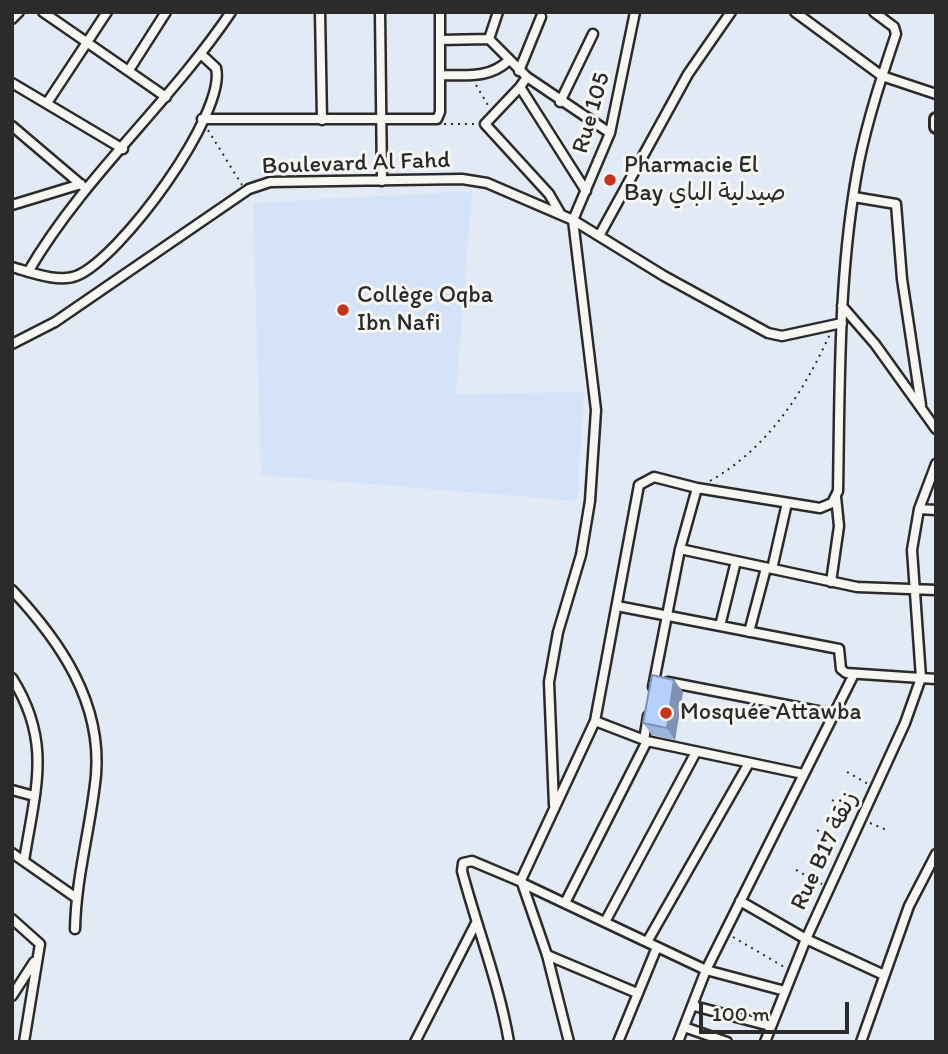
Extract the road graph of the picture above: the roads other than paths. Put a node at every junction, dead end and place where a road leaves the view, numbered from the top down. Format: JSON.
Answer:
{"nodes":[{"id":1,"x":19,"y":12,"type":"edge"},
{"id":2,"x":43,"y":12,"type":"edge"},
{"id":3,"x":107,"y":12,"type":"edge"},
{"id":4,"x":166,"y":12,"type":"edge"},
{"id":5,"x":231,"y":12,"type":"edge"},
{"id":6,"x":320,"y":12,"type":"edge"},
{"id":7,"x":380,"y":12,"type":"edge"},
{"id":8,"x":440,"y":12,"type":"edge"},
{"id":9,"x":498,"y":12,"type":"edge"},
{"id":10,"x":635,"y":12,"type":"edge"},
{"id":11,"x":731,"y":12,"type":"edge"},
{"id":12,"x":795,"y":12,"type":"edge"},
{"id":13,"x":874,"y":12,"type":"edge"},
{"id":14,"x":541,"y":17,"type":"dead end"},
{"id":15,"x":12,"y":19,"type":"edge"},
{"id":16,"x":593,"y":34,"type":"dead end"},
{"id":17,"x":489,"y":39,"type":"junction"},
{"id":18,"x":440,"y":40,"type":"junction"},
{"id":19,"x":86,"y":43,"type":"junction"},
{"id":20,"x":202,"y":55,"type":"junction"},
{"id":21,"x":508,"y":61,"type":"junction"},
{"id":22,"x":129,"y":71,"type":"junction"},
{"id":23,"x":519,"y":71,"type":"junction"},
{"id":24,"x":440,"y":75,"type":"junction"},
{"id":25,"x":883,"y":76,"type":"junction"},
{"id":26,"x":527,"y":78,"type":"junction"},
{"id":27,"x":12,"y":83,"type":"edge"},
{"id":28,"x":520,"y":87,"type":"junction"},
{"id":29,"x":936,"y":94,"type":"edge"},
{"id":30,"x":166,"y":97,"type":"junction"},
{"id":31,"x":560,"y":102,"type":"junction"},
{"id":32,"x":47,"y":103,"type":"junction"},
{"id":33,"x":202,"y":119,"type":"junction"},
{"id":34,"x":936,"y":119,"type":"edge"},
{"id":35,"x":322,"y":120,"type":"junction"},
{"id":36,"x":380,"y":120,"type":"junction"},
{"id":37,"x":12,"y":126,"type":"edge"},
{"id":38,"x":936,"y":127,"type":"edge"},
{"id":39,"x":610,"y":132,"type":"junction"},
{"id":40,"x":123,"y":149,"type":"junction"},
{"id":41,"x":382,"y":181,"type":"junction"},
{"id":42,"x":83,"y":186,"type":"junction"},
{"id":43,"x":586,"y":191,"type":"junction"},
{"id":44,"x":12,"y":194,"type":"edge"},
{"id":45,"x":854,"y":197,"type":"junction"},
{"id":46,"x":16,"y":203,"type":"edge"},
{"id":47,"x":560,"y":213,"type":"junction"},
{"id":48,"x":573,"y":220,"type":"junction"},
{"id":49,"x":599,"y":236,"type":"junction"},
{"id":50,"x":12,"y":267,"type":"edge"},
{"id":51,"x":29,"y":272,"type":"junction"},
{"id":52,"x":842,"y":306,"type":"junction"},
{"id":53,"x":837,"y":324,"type":"junction"},
{"id":54,"x":12,"y":344,"type":"edge"},
{"id":55,"x":921,"y":405,"type":"junction"},
{"id":56,"x":936,"y":429,"type":"edge"},
{"id":57,"x":936,"y":464,"type":"edge"},
{"id":58,"x":697,"y":488,"type":"junction"},
{"id":59,"x":836,"y":497,"type":"junction"},
{"id":60,"x":787,"y":503,"type":"junction"},
{"id":61,"x":919,"y":509,"type":"junction"},
{"id":62,"x":936,"y":510,"type":"edge"},
{"id":63,"x":680,"y":549,"type":"junction"},
{"id":64,"x":736,"y":561,"type":"junction"},
{"id":65,"x":769,"y":568,"type":"junction"},
{"id":66,"x":831,"y":582,"type":"junction"},
{"id":67,"x":914,"y":589,"type":"junction"},
{"id":68,"x":12,"y":590,"type":"edge"},
{"id":69,"x":936,"y":590,"type":"edge"},
{"id":70,"x":617,"y":607,"type":"junction"},
{"id":71,"x":666,"y":616,"type":"junction"},
{"id":72,"x":720,"y":626,"type":"junction"},
{"id":73,"x":749,"y":632,"type":"junction"},
{"id":74,"x":854,"y":674,"type":"junction"},
{"id":75,"x":12,"y":678,"type":"edge"},
{"id":76,"x":921,"y":678,"type":"junction"},
{"id":77,"x":936,"y":679,"type":"edge"},
{"id":78,"x":654,"y":680,"type":"junction"},
{"id":79,"x":652,"y":692,"type":"edge"},
{"id":80,"x":650,"y":704,"type":"edge"},
{"id":81,"x":833,"y":714,"type":"junction"},
{"id":82,"x":595,"y":721,"type":"junction"},
{"id":83,"x":645,"y":741,"type":"junction"},
{"id":84,"x":696,"y":752,"type":"junction"},
{"id":85,"x":749,"y":763,"type":"junction"},
{"id":86,"x":803,"y":774,"type":"junction"},
{"id":87,"x":12,"y":790,"type":"edge"},
{"id":88,"x":34,"y":796,"type":"junction"},
{"id":89,"x":554,"y":808,"type":"junction"},
{"id":90,"x":12,"y":853,"type":"edge"},
{"id":91,"x":936,"y":855,"type":"edge"},
{"id":92,"x":24,"y":861,"type":"junction"},
{"id":93,"x":523,"y":883,"type":"junction"},
{"id":94,"x":75,"y":897,"type":"junction"},
{"id":95,"x":740,"y":901,"type":"junction"},
{"id":96,"x":565,"y":904,"type":"junction"},
{"id":97,"x":12,"y":919,"type":"edge"},
{"id":98,"x":605,"y":922,"type":"junction"},
{"id":99,"x":476,"y":923,"type":"junction"},
{"id":100,"x":75,"y":929,"type":"dead end"},
{"id":101,"x":806,"y":939,"type":"junction"},
{"id":102,"x":647,"y":942,"type":"junction"},
{"id":103,"x":657,"y":947,"type":"junction"},
{"id":104,"x":547,"y":955,"type":"junction"},
{"id":105,"x":36,"y":959,"type":"junction"},
{"id":106,"x":706,"y":970,"type":"junction"},
{"id":107,"x":884,"y":975,"type":"junction"},
{"id":108,"x":785,"y":992,"type":"junction"},
{"id":109,"x":637,"y":993,"type":"junction"},
{"id":110,"x":12,"y":996,"type":"edge"},
{"id":111,"x":694,"y":1006,"type":"junction"},
{"id":112,"x":684,"y":1027,"type":"junction"},
{"id":113,"x":770,"y":1027,"type":"junction"},
{"id":114,"x":24,"y":1042,"type":"edge"},
{"id":115,"x":415,"y":1042,"type":"edge"},
{"id":116,"x":509,"y":1042,"type":"edge"},
{"id":117,"x":569,"y":1042,"type":"edge"},
{"id":118,"x":618,"y":1042,"type":"edge"},
{"id":119,"x":678,"y":1042,"type":"edge"},
{"id":120,"x":727,"y":1042,"type":"edge"},
{"id":121,"x":765,"y":1042,"type":"edge"},
{"id":122,"x":861,"y":1042,"type":"edge"}],
"edges":[{"from":1,"to":15,"type":"street"},
{"from":2,"to":19,"type":"street"},
{"from":3,"to":19,"type":"street"},
{"from":4,"to":22,"type":"street"},
{"from":5,"to":20,"type":"street"},
{"from":6,"to":35,"type":"street"},
{"from":7,"to":36,"type":"street"},
{"from":8,"to":18,"type":"street"},
{"from":9,"to":17,"type":"street"},
{"from":10,"to":39,"type":"street","name":"Rue 105"},
{"from":11,"to":49,"type":"street"},
{"from":12,"to":25,"type":"street"},
{"from":13,"to":25,"type":"street"},
{"from":14,"to":23,"type":"street"},
{"from":16,"to":31,"type":"street"},
{"from":17,"to":18,"type":"street"},
{"from":17,"to":21,"type":"street"},
{"from":18,"to":24,"type":"street"},
{"from":19,"to":22,"type":"street"},
{"from":19,"to":32,"type":"street"},
{"from":20,"to":30,"type":"street"},
{"from":20,"to":33,"type":"street"},
{"from":21,"to":23,"type":"street"},
{"from":21,"to":24,"type":"street"},
{"from":22,"to":30,"type":"street"},
{"from":23,"to":26,"type":"street"},
{"from":24,"to":36,"type":"street"},
{"from":25,"to":29,"type":"street"},
{"from":25,"to":45,"type":"street"},
{"from":26,"to":28,"type":"street"},
{"from":26,"to":31,"type":"street"},
{"from":27,"to":32,"type":"street"},
{"from":28,"to":43,"type":"street"},
{"from":28,"to":47,"type":"street"},
{"from":30,"to":40,"type":"street"},
{"from":31,"to":39,"type":"street"},
{"from":32,"to":40,"type":"street"},
{"from":33,"to":35,"type":"street"},
{"from":33,"to":51,"type":"street"},
{"from":34,"to":38,"type":"street"},
{"from":35,"to":36,"type":"street"},
{"from":36,"to":41,"type":"street"},
{"from":37,"to":42,"type":"street"},
{"from":39,"to":43,"type":"street","name":"Rue 105"},
{"from":40,"to":42,"type":"street"},
{"from":41,"to":47,"type":"street","name":"Boulevard Al Fahd"},
{"from":41,"to":54,"type":"street","name":"Boulevard Al Fahd"},
{"from":42,"to":46,"type":"street"},
{"from":42,"to":51,"type":"street"},
{"from":43,"to":48,"type":"street","name":"Rue 105"},
{"from":44,"to":46,"type":"street"},
{"from":45,"to":52,"type":"street"},
{"from":45,"to":55,"type":"street"},
{"from":47,"to":48,"type":"street","name":"Boulevard Al Fahd"},
{"from":48,"to":49,"type":"street","name":"Boulevard Al Fahd"},
{"from":48,"to":89,"type":"street"},
{"from":49,"to":53,"type":"street","name":"Boulevard Al Fahd"},
{"from":50,"to":51,"type":"street"},
{"from":52,"to":53,"type":"street"},
{"from":52,"to":55,"type":"street"},
{"from":53,"to":59,"type":"street"},
{"from":55,"to":56,"type":"street"},
{"from":57,"to":61,"type":"street"},
{"from":58,"to":60,"type":"street"},
{"from":58,"to":63,"type":"street"},
{"from":58,"to":70,"type":"street"},
{"from":59,"to":60,"type":"street"},
{"from":59,"to":66,"type":"street"},
{"from":60,"to":65,"type":"street"},
{"from":61,"to":62,"type":"street"},
{"from":61,"to":67,"type":"street"},
{"from":63,"to":64,"type":"street"},
{"from":63,"to":71,"type":"street"},
{"from":64,"to":65,"type":"street"},
{"from":64,"to":72,"type":"street"},
{"from":65,"to":66,"type":"street"},
{"from":65,"to":73,"type":"street"},
{"from":66,"to":67,"type":"street"},
{"from":67,"to":69,"type":"street"},
{"from":67,"to":76,"type":"street"},
{"from":68,"to":94,"type":"street"},
{"from":70,"to":71,"type":"street"},
{"from":70,"to":82,"type":"street"},
{"from":71,"to":72,"type":"street"},
{"from":71,"to":78,"type":"street"},
{"from":72,"to":73,"type":"street"},
{"from":73,"to":74,"type":"street"},
{"from":74,"to":76,"type":"street"},
{"from":74,"to":81,"type":"street"},
{"from":75,"to":88,"type":"street"},
{"from":76,"to":77,"type":"street"},
{"from":76,"to":101,"type":"street","name":"Rue B17 زنقة"},
{"from":78,"to":79,"type":"street"},
{"from":78,"to":81,"type":"street"},
{"from":80,"to":83,"type":"street"},
{"from":81,"to":86,"type":"street"},
{"from":82,"to":83,"type":"street"},
{"from":82,"to":89,"type":"street"},
{"from":83,"to":84,"type":"street"},
{"from":83,"to":96,"type":"street"},
{"from":84,"to":85,"type":"street"},
{"from":84,"to":98,"type":"street"},
{"from":85,"to":86,"type":"street"},
{"from":85,"to":102,"type":"street"},
{"from":86,"to":95,"type":"street"},
{"from":87,"to":88,"type":"street"},
{"from":88,"to":92,"type":"street"},
{"from":89,"to":93,"type":"street"},
{"from":90,"to":92,"type":"street"},
{"from":91,"to":107,"type":"street"},
{"from":92,"to":94,"type":"street"},
{"from":93,"to":96,"type":"street"},
{"from":93,"to":99,"type":"street"},
{"from":93,"to":104,"type":"street"},
{"from":94,"to":100,"type":"street"},
{"from":95,"to":101,"type":"street"},
{"from":95,"to":106,"type":"street"},
{"from":96,"to":98,"type":"street"},
{"from":97,"to":105,"type":"street"},
{"from":98,"to":102,"type":"street"},
{"from":99,"to":115,"type":"street"},
{"from":99,"to":116,"type":"street"},
{"from":101,"to":107,"type":"street"},
{"from":101,"to":108,"type":"street","name":"Rue B17 زنقة"},
{"from":102,"to":103,"type":"street"},
{"from":103,"to":106,"type":"street"},
{"from":103,"to":109,"type":"street"},
{"from":104,"to":109,"type":"street"},
{"from":104,"to":117,"type":"street"},
{"from":105,"to":110,"type":"street"},
{"from":105,"to":114,"type":"street"},
{"from":106,"to":108,"type":"street"},
{"from":106,"to":111,"type":"street"},
{"from":107,"to":122,"type":"street"},
{"from":108,"to":113,"type":"street","name":"Rue B17 زنقة"},
{"from":109,"to":118,"type":"street"},
{"from":111,"to":112,"type":"street"},
{"from":111,"to":113,"type":"street"},
{"from":112,"to":119,"type":"street"},
{"from":112,"to":120,"type":"street"},
{"from":113,"to":121,"type":"street","name":"Rue B17 زنقة"}]}
